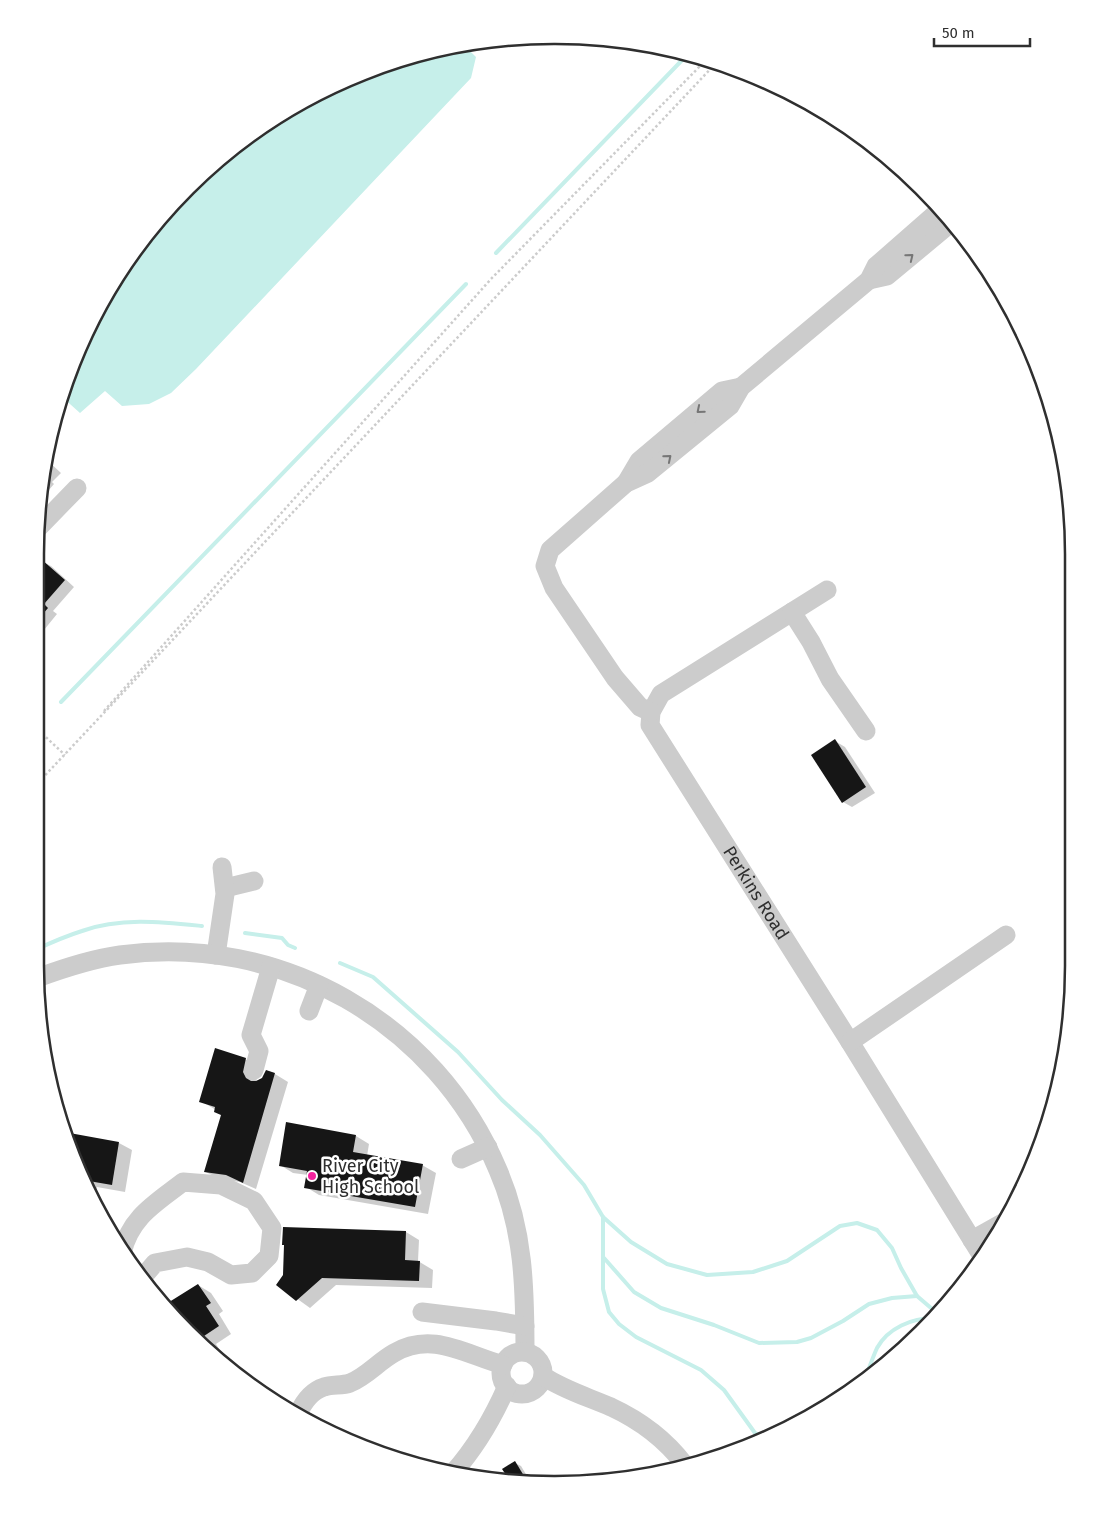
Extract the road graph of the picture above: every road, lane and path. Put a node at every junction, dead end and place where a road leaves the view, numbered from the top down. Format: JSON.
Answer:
{"nodes":[{"id":1,"x":701,"y":65,"type":"edge"},
{"id":2,"x":711,"y":68,"type":"edge"},
{"id":3,"x":935,"y":214,"type":"edge"},
{"id":4,"x":946,"y":227,"type":"edge"},
{"id":5,"x":869,"y":280,"type":"junction"},
{"id":6,"x":77,"y":488,"type":"dead end"},
{"id":7,"x":45,"y":520,"type":"edge"},
{"id":8,"x":827,"y":590,"type":"dead end"},
{"id":9,"x":792,"y":612,"type":"junction"},
{"id":10,"x":651,"y":712,"type":"junction"},
{"id":11,"x":866,"y":731,"type":"dead end"},
{"id":12,"x":44,"y":736,"type":"edge"},
{"id":13,"x":64,"y":755,"type":"junction"},
{"id":14,"x":44,"y":776,"type":"edge"},
{"id":15,"x":222,"y":867,"type":"dead end"},
{"id":16,"x":254,"y":881,"type":"dead end"},
{"id":17,"x":225,"y":888,"type":"junction"},
{"id":18,"x":1006,"y":935,"type":"dead end"},
{"id":19,"x":216,"y":955,"type":"junction"},
{"id":20,"x":271,"y":966,"type":"junction"},
{"id":21,"x":44,"y":976,"type":"edge"},
{"id":22,"x":319,"y":985,"type":"junction"},
{"id":23,"x":309,"y":1011,"type":"dead end"},
{"id":24,"x":850,"y":1042,"type":"junction"},
{"id":25,"x":254,"y":1070,"type":"dead end"},
{"id":26,"x":488,"y":1147,"type":"junction"},
{"id":27,"x":461,"y":1159,"type":"dead end"},
{"id":28,"x":992,"y":1229,"type":"edge"},
{"id":29,"x":972,"y":1240,"type":"junction"},
{"id":30,"x":125,"y":1241,"type":"edge"},
{"id":31,"x":978,"y":1250,"type":"edge"},
{"id":32,"x":147,"y":1273,"type":"edge"},
{"id":33,"x":422,"y":1312,"type":"dead end"},
{"id":34,"x":525,"y":1326,"type":"junction"},
{"id":35,"x":526,"y":1352,"type":"junction"},
{"id":36,"x":503,"y":1365,"type":"junction"},
{"id":37,"x":543,"y":1376,"type":"junction"},
{"id":38,"x":512,"y":1390,"type":"junction"},
{"id":39,"x":300,"y":1409,"type":"edge"},
{"id":40,"x":681,"y":1460,"type":"edge"},
{"id":41,"x":459,"y":1467,"type":"edge"},
{"id":42,"x":472,"y":1469,"type":"edge"}],
"edges":[{"from":1,"to":13,"type":"path"},
{"from":2,"to":13,"type":"path"},
{"from":3,"to":5,"type":"street"},
{"from":5,"to":4,"type":"street","one_way":true},
{"from":5,"to":10,"type":"street"},
{"from":6,"to":7,"type":"street"},
{"from":8,"to":9,"type":"street"},
{"from":9,"to":10,"type":"street"},
{"from":9,"to":11,"type":"street"},
{"from":10,"to":24,"type":"street","name":"Perkins Road"},
{"from":12,"to":13,"type":"path"},
{"from":13,"to":14,"type":"path"},
{"from":15,"to":17,"type":"street"},
{"from":16,"to":17,"type":"street"},
{"from":17,"to":19,"type":"street"},
{"from":18,"to":24,"type":"street"},
{"from":19,"to":20,"type":"street"},
{"from":19,"to":21,"type":"street"},
{"from":20,"to":22,"type":"street"},
{"from":20,"to":25,"type":"street"},
{"from":22,"to":23,"type":"street"},
{"from":22,"to":26,"type":"street"},
{"from":24,"to":29,"type":"street","name":"Perkins Road"},
{"from":26,"to":27,"type":"street"},
{"from":26,"to":34,"type":"street"},
{"from":28,"to":29,"type":"street"},
{"from":29,"to":31,"type":"street","name":"Perkins Road"},
{"from":30,"to":32,"type":"street"},
{"from":33,"to":34,"type":"street"},
{"from":34,"to":35,"type":"street"},
{"from":35,"to":36,"type":"street"},
{"from":35,"to":37,"type":"street"},
{"from":36,"to":38,"type":"street"},
{"from":36,"to":39,"type":"street"},
{"from":37,"to":38,"type":"street"},
{"from":37,"to":40,"type":"street"},
{"from":38,"to":41,"type":"street"},
{"from":38,"to":42,"type":"street"}]}
